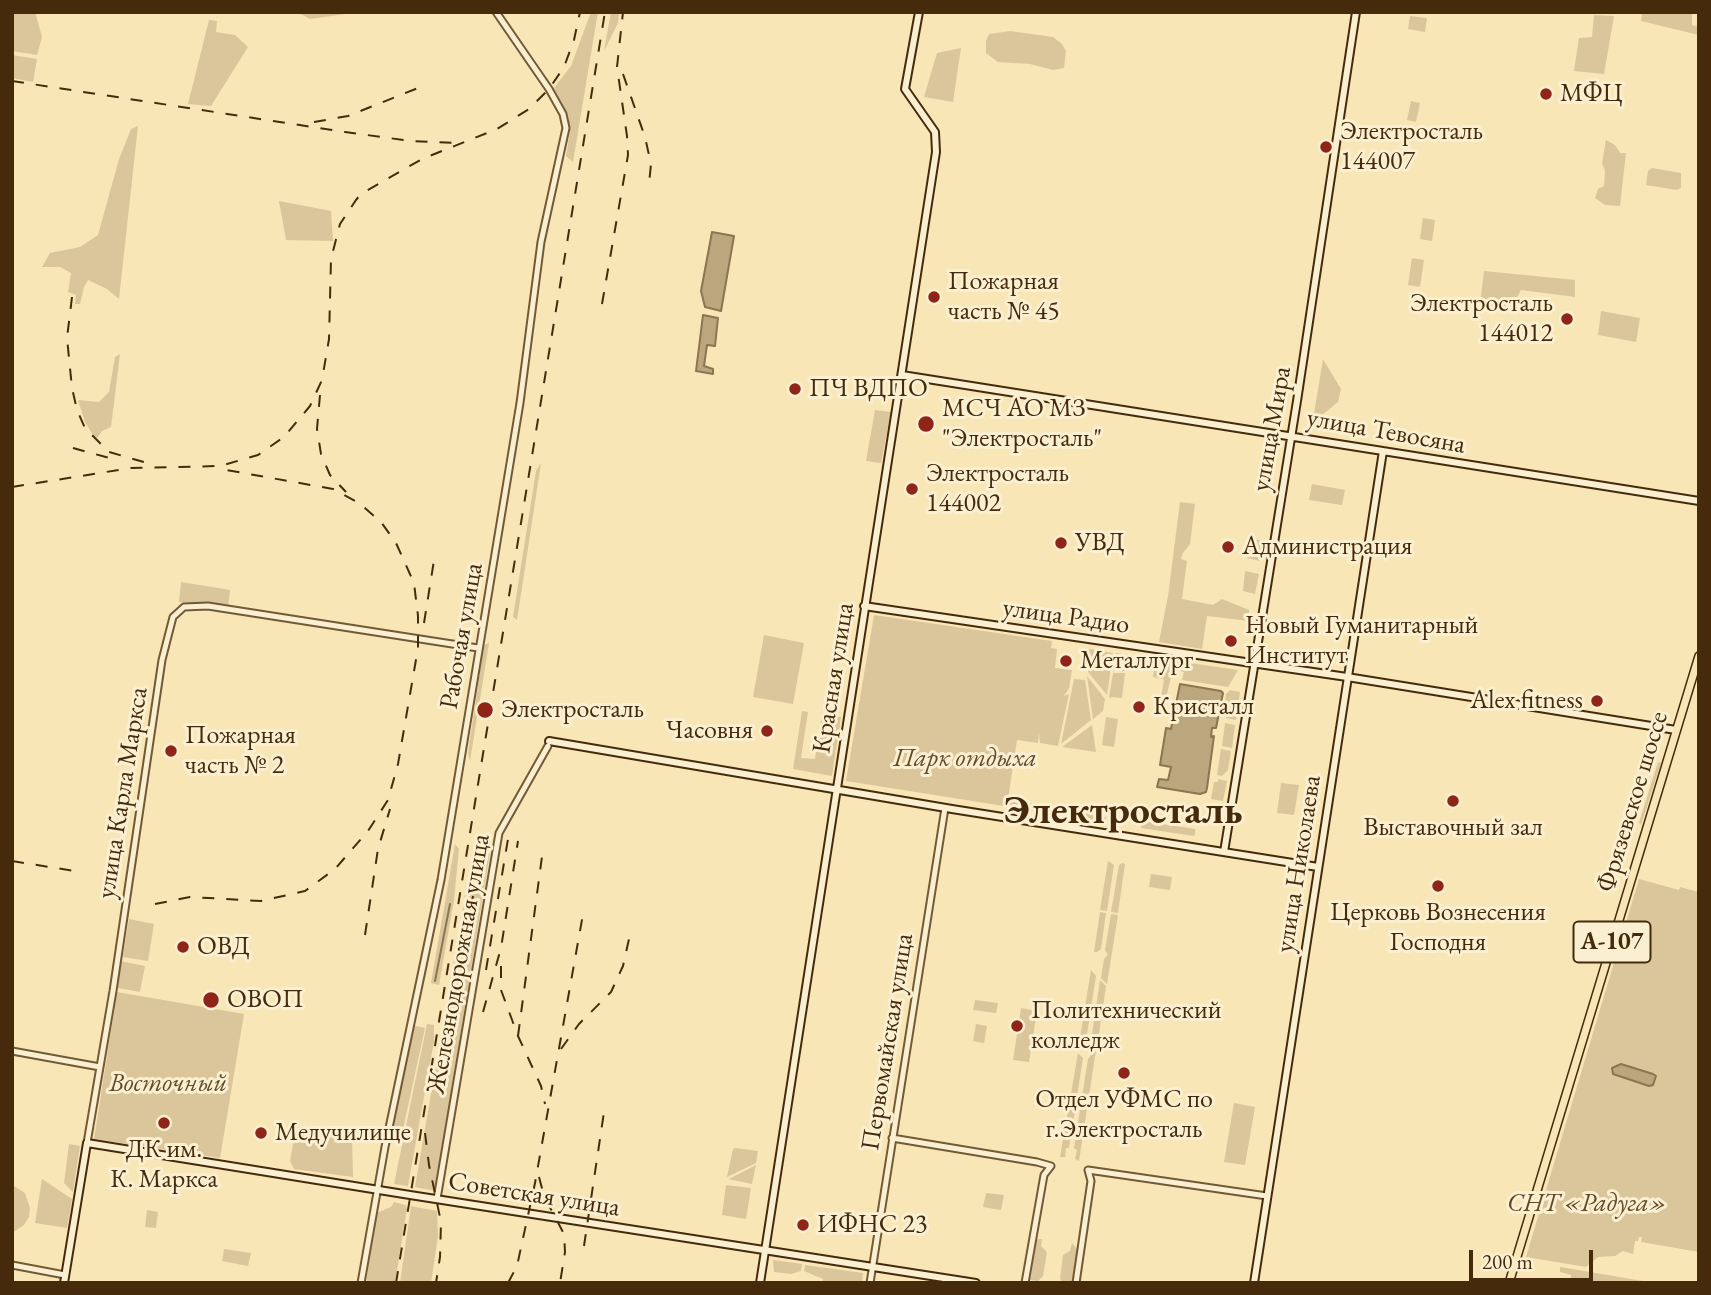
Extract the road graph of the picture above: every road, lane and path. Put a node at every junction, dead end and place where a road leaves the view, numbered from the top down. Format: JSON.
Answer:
{"nodes":[{"id":1,"x":495,"y":12,"type":"edge"},
{"id":2,"x":919,"y":12,"type":"edge"},
{"id":3,"x":1356,"y":12,"type":"edge"},
{"id":4,"x":902,"y":375,"type":"junction"},
{"id":5,"x":1291,"y":435,"type":"junction"},
{"id":6,"x":1384,"y":451,"type":"junction"},
{"id":7,"x":1699,"y":501,"type":"edge"},
{"id":8,"x":864,"y":606,"type":"junction"},
{"id":9,"x":478,"y":648,"type":"junction"},
{"id":10,"x":1699,"y":656,"type":"edge"},
{"id":11,"x":1254,"y":662,"type":"junction"},
{"id":12,"x":1347,"y":677,"type":"junction"},
{"id":13,"x":1676,"y":730,"type":"junction"},
{"id":14,"x":548,"y":744,"type":"joint"},
{"id":15,"x":836,"y":789,"type":"junction"},
{"id":16,"x":945,"y":807,"type":"junction"},
{"id":17,"x":1224,"y":852,"type":"junction"},
{"id":18,"x":1318,"y":867,"type":"junction"},
{"id":19,"x":12,"y":1051,"type":"edge"},
{"id":20,"x":100,"y":1066,"type":"junction"},
{"id":21,"x":892,"y":1138,"type":"junction"},
{"id":22,"x":87,"y":1143,"type":"junction"},
{"id":23,"x":376,"y":1190,"type":"junction"},
{"id":24,"x":1267,"y":1196,"type":"junction"},
{"id":25,"x":437,"y":1199,"type":"junction"},
{"id":26,"x":765,"y":1251,"type":"junction"},
{"id":27,"x":12,"y":1265,"type":"edge"},
{"id":28,"x":872,"y":1266,"type":"junction"},
{"id":29,"x":64,"y":1279,"type":"edge"},
{"id":30,"x":361,"y":1283,"type":"edge"},
{"id":31,"x":760,"y":1283,"type":"edge"},
{"id":32,"x":870,"y":1283,"type":"edge"},
{"id":33,"x":976,"y":1283,"type":"edge"},
{"id":34,"x":1025,"y":1283,"type":"edge"},
{"id":35,"x":1076,"y":1283,"type":"edge"},
{"id":36,"x":1254,"y":1283,"type":"edge"},
{"id":37,"x":1509,"y":1283,"type":"edge"}],
"edges":[{"from":1,"to":9,"type":"street","name":"Рабочая улица"},
{"from":2,"to":4,"type":"main road","name":"Красная улица"},
{"from":3,"to":5,"type":"main road","name":"улица Мира"},
{"from":4,"to":5,"type":"main road","name":"улица Тевосяна"},
{"from":4,"to":8,"type":"main road","name":"Красная улица"},
{"from":5,"to":6,"type":"main road","name":"улица Тевосяна"},
{"from":5,"to":11,"type":"main road","name":"улица Мира"},
{"from":6,"to":7,"type":"main road","name":"улица Тевосяна"},
{"from":6,"to":12,"type":"main road","name":"улица Николаева"},
{"from":8,"to":11,"type":"main road","name":"улица Радио"},
{"from":8,"to":15,"type":"main road","name":"Красная улица"},
{"from":9,"to":20,"type":"street","name":"улица Карла Маркса"},
{"from":9,"to":23,"type":"street","name":"Рабочая улица"},
{"from":10,"to":13,"type":"highway","name":"Фрязевское шоссе","number":"А-107"},
{"from":11,"to":12,"type":"main road","name":"улица Радио"},
{"from":11,"to":17,"type":"main road","name":"улица Мира"},
{"from":12,"to":13,"type":"main road","name":"улица Радио"},
{"from":12,"to":18,"type":"main road","name":"улица Николаева"},
{"from":13,"to":37,"type":"highway","name":"Фрязевское шоссе","number":"А-107"},
{"from":14,"to":15,"type":"main road"},
{"from":14,"to":25,"type":"street","name":"Железнодорожная улица"},
{"from":15,"to":16,"type":"main road"},
{"from":15,"to":26,"type":"main road","name":"Красная улица"},
{"from":16,"to":17,"type":"main road"},
{"from":16,"to":21,"type":"street","name":"Первомайская улица"},
{"from":17,"to":18,"type":"main road"},
{"from":18,"to":24,"type":"main road","name":"улица Николаева"},
{"from":19,"to":20,"type":"street"},
{"from":20,"to":22,"type":"street","name":"улица Карла Маркса"},
{"from":21,"to":28,"type":"street","name":"Первомайская улица"},
{"from":21,"to":34,"type":"street"},
{"from":22,"to":23,"type":"main road","name":"Советская улица"},
{"from":22,"to":29,"type":"main road","name":"улица Карла Маркса"},
{"from":23,"to":25,"type":"main road","name":"Советская улица"},
{"from":23,"to":30,"type":"street","name":"Рабочая улица"},
{"from":24,"to":35,"type":"street"},
{"from":24,"to":36,"type":"main road","name":"улица Николаева"},
{"from":25,"to":26,"type":"main road","name":"Советская улица"},
{"from":26,"to":28,"type":"main road","name":"Советская улица"},
{"from":26,"to":31,"type":"main road","name":"Красная улица"},
{"from":27,"to":29,"type":"street"},
{"from":28,"to":32,"type":"street","name":"Первомайская улица"},
{"from":28,"to":33,"type":"main road","name":"Советская улица"}]}
